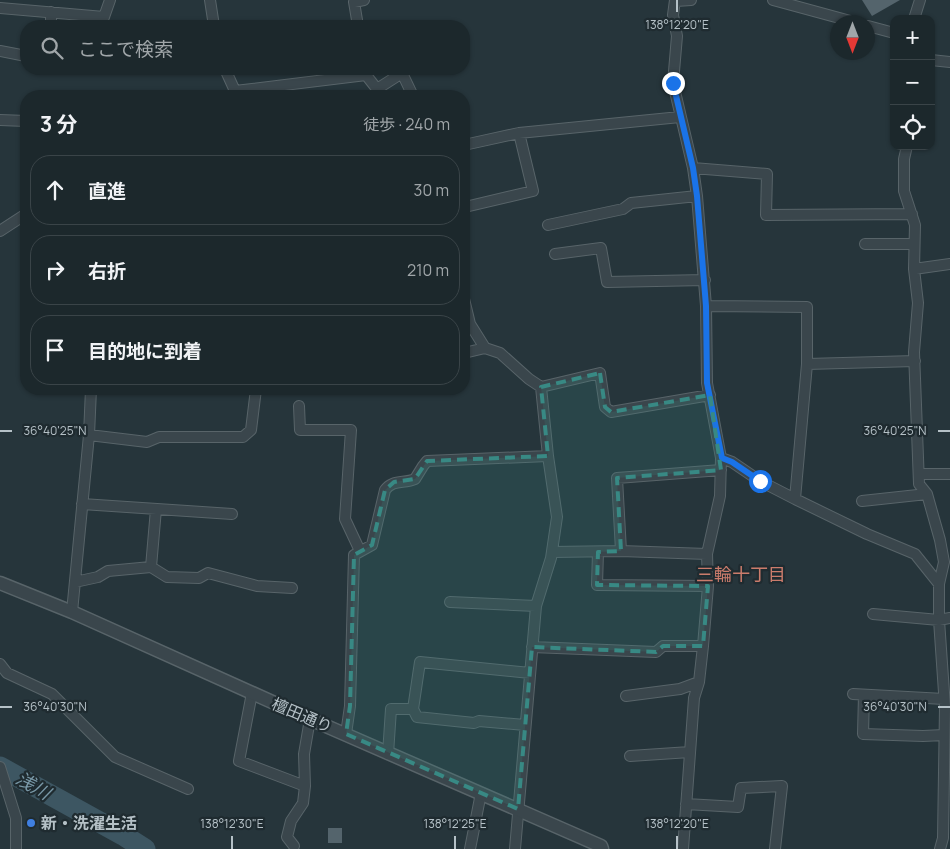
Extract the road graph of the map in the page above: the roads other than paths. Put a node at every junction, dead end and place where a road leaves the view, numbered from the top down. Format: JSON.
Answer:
{"nodes":[{"id":1,"x":110,"y":0,"type":"edge"},
{"id":2,"x":210,"y":0,"type":"edge"},
{"id":3,"x":364,"y":0,"type":"edge"},
{"id":4,"x":691,"y":0,"type":"edge"},
{"id":5,"x":772,"y":0,"type":"edge"},
{"id":6,"x":920,"y":0,"type":"edge"},
{"id":7,"x":675,"y":1,"type":"edge"},
{"id":8,"x":0,"y":8,"type":"edge"},
{"id":9,"x":51,"y":12,"type":"junction"},
{"id":10,"x":915,"y":15,"type":"edge"},
{"id":11,"x":830,"y":16,"type":"edge"},
{"id":12,"x":51,"y":20,"type":"edge"},
{"id":13,"x":213,"y":20,"type":"edge"},
{"id":14,"x":357,"y":20,"type":"edge"},
{"id":15,"x":875,"y":28,"type":"edge"},
{"id":16,"x":890,"y":33,"type":"edge"},
{"id":17,"x":0,"y":51,"type":"edge"},
{"id":18,"x":20,"y":55,"type":"edge"},
{"id":19,"x":935,"y":60,"type":"edge"},
{"id":20,"x":950,"y":62,"type":"edge"},
{"id":21,"x":228,"y":75,"type":"edge"},
{"id":22,"x":347,"y":75,"type":"edge"},
{"id":23,"x":367,"y":75,"type":"edge"},
{"id":24,"x":399,"y":75,"type":"edge"},
{"id":25,"x":403,"y":75,"type":"edge"},
{"id":26,"x":234,"y":90,"type":"edge"},
{"id":27,"x":259,"y":90,"type":"edge"},
{"id":28,"x":410,"y":90,"type":"edge"},
{"id":29,"x":680,"y":118,"type":"junction"},
{"id":30,"x":0,"y":120,"type":"edge"},
{"id":31,"x":20,"y":120,"type":"edge"},
{"id":32,"x":519,"y":133,"type":"junction"},
{"id":33,"x":470,"y":144,"type":"edge"},
{"id":34,"x":907,"y":150,"type":"edge"},
{"id":35,"x":693,"y":168,"type":"junction"},
{"id":36,"x":697,"y":196,"type":"junction"},
{"id":37,"x":470,"y":206,"type":"edge"},
{"id":38,"x":912,"y":214,"type":"junction"},
{"id":39,"x":20,"y":218,"type":"edge"},
{"id":40,"x":548,"y":225,"type":"dead end"},
{"id":41,"x":0,"y":231,"type":"edge"},
{"id":42,"x":865,"y":244,"type":"dead end"},
{"id":43,"x":914,"y":244,"type":"junction"},
{"id":44,"x":555,"y":254,"type":"dead end"},
{"id":45,"x":950,"y":264,"type":"edge"},
{"id":46,"x":914,"y":269,"type":"junction"},
{"id":47,"x":704,"y":280,"type":"junction"},
{"id":48,"x":706,"y":306,"type":"junction"},
{"id":49,"x":470,"y":324,"type":"edge"},
{"id":50,"x":485,"y":348,"type":"junction"},
{"id":51,"x":470,"y":352,"type":"edge"},
{"id":52,"x":915,"y":361,"type":"junction"},
{"id":53,"x":807,"y":364,"type":"junction"},
{"id":54,"x":541,"y":387,"type":"junction"},
{"id":55,"x":91,"y":395,"type":"edge"},
{"id":56,"x":255,"y":395,"type":"edge"},
{"id":57,"x":710,"y":395,"type":"junction"},
{"id":58,"x":299,"y":406,"type":"dead end"},
{"id":59,"x":89,"y":435,"type":"junction"},
{"id":60,"x":548,"y":456,"type":"junction"},
{"id":61,"x":722,"y":458,"type":"junction"},
{"id":62,"x":722,"y":470,"type":"junction"},
{"id":63,"x":919,"y":474,"type":"junction"},
{"id":64,"x":950,"y":474,"type":"edge"},
{"id":65,"x":927,"y":494,"type":"junction"},
{"id":66,"x":795,"y":499,"type":"junction"},
{"id":67,"x":862,"y":501,"type":"dead end"},
{"id":68,"x":82,"y":504,"type":"junction"},
{"id":69,"x":156,"y":509,"type":"junction"},
{"id":70,"x":232,"y":514,"type":"dead end"},
{"id":71,"x":360,"y":551,"type":"junction"},
{"id":72,"x":621,"y":551,"type":"junction"},
{"id":73,"x":552,"y":552,"type":"junction"},
{"id":74,"x":598,"y":552,"type":"junction"},
{"id":75,"x":707,"y":554,"type":"junction"},
{"id":76,"x":151,"y":567,"type":"junction"},
{"id":77,"x":950,"y":581,"type":"edge"},
{"id":78,"x":75,"y":582,"type":"junction"},
{"id":79,"x":0,"y":583,"type":"edge"},
{"id":80,"x":939,"y":584,"type":"junction"},
{"id":81,"x":708,"y":586,"type":"junction"},
{"id":82,"x":292,"y":588,"type":"dead end"},
{"id":83,"x":450,"y":602,"type":"dead end"},
{"id":84,"x":536,"y":606,"type":"junction"},
{"id":85,"x":72,"y":612,"type":"junction"},
{"id":86,"x":873,"y":614,"type":"dead end"},
{"id":87,"x":950,"y":618,"type":"edge"},
{"id":88,"x":939,"y":620,"type":"junction"},
{"id":89,"x":703,"y":646,"type":"junction"},
{"id":90,"x":532,"y":647,"type":"junction"},
{"id":91,"x":0,"y":664,"type":"edge"},
{"id":92,"x":530,"y":673,"type":"junction"},
{"id":93,"x":699,"y":682,"type":"junction"},
{"id":94,"x":252,"y":693,"type":"junction"},
{"id":95,"x":626,"y":696,"type":"dead end"},
{"id":96,"x":944,"y":699,"type":"junction"},
{"id":97,"x":413,"y":709,"type":"junction"},
{"id":98,"x":310,"y":719,"type":"junction"},
{"id":99,"x":525,"y":725,"type":"junction"},
{"id":100,"x":346,"y":734,"type":"junction"},
{"id":101,"x":944,"y":735,"type":"junction"},
{"id":102,"x":690,"y":752,"type":"junction"},
{"id":103,"x":388,"y":754,"type":"junction"},
{"id":104,"x":630,"y":756,"type":"dead end"},
{"id":105,"x":0,"y":767,"type":"edge"},
{"id":106,"x":4,"y":783,"type":"edge"},
{"id":107,"x":305,"y":786,"type":"junction"},
{"id":108,"x":188,"y":788,"type":"dead end"},
{"id":109,"x":482,"y":794,"type":"junction"},
{"id":110,"x":686,"y":804,"type":"junction"},
{"id":111,"x":518,"y":809,"type":"junction"},
{"id":112,"x":294,"y":846,"type":"dead end"},
{"id":113,"x":16,"y":849,"type":"edge"},
{"id":114,"x":470,"y":849,"type":"edge"},
{"id":115,"x":515,"y":849,"type":"edge"},
{"id":116,"x":602,"y":849,"type":"edge"},
{"id":117,"x":683,"y":849,"type":"edge"},
{"id":118,"x":775,"y":849,"type":"edge"},
{"id":119,"x":940,"y":849,"type":"edge"}],
"edges":[{"from":1,"to":9,"type":"street"},
{"from":2,"to":13,"type":"street"},
{"from":3,"to":14,"type":"street"},
{"from":4,"to":7,"type":"street"},
{"from":5,"to":11,"type":"street"},
{"from":6,"to":10,"type":"street"},
{"from":7,"to":29,"type":"street"},
{"from":8,"to":9,"type":"street"},
{"from":9,"to":12,"type":"street"},
{"from":15,"to":16,"type":"street"},
{"from":17,"to":18,"type":"street"},
{"from":19,"to":20,"type":"street"},
{"from":21,"to":26,"type":"street"},
{"from":22,"to":27,"type":"street"},
{"from":23,"to":24,"type":"street"},
{"from":25,"to":28,"type":"street"},
{"from":29,"to":32,"type":"street"},
{"from":29,"to":35,"type":"street"},
{"from":30,"to":31,"type":"street"},
{"from":32,"to":33,"type":"street"},
{"from":32,"to":37,"type":"street"},
{"from":34,"to":38,"type":"street"},
{"from":35,"to":36,"type":"street"},
{"from":35,"to":38,"type":"street"},
{"from":36,"to":40,"type":"street"},
{"from":36,"to":47,"type":"street"},
{"from":38,"to":43,"type":"street"},
{"from":39,"to":41,"type":"street"},
{"from":42,"to":43,"type":"street"},
{"from":43,"to":46,"type":"street"},
{"from":44,"to":47,"type":"street"},
{"from":45,"to":46,"type":"street"},
{"from":46,"to":52,"type":"street"},
{"from":47,"to":48,"type":"street"},
{"from":48,"to":53,"type":"street"},
{"from":48,"to":57,"type":"street"},
{"from":49,"to":50,"type":"street"},
{"from":50,"to":51,"type":"street"},
{"from":50,"to":54,"type":"street"},
{"from":52,"to":53,"type":"street"},
{"from":52,"to":63,"type":"street"},
{"from":53,"to":66,"type":"street"},
{"from":54,"to":57,"type":"street"},
{"from":54,"to":60,"type":"street"},
{"from":55,"to":59,"type":"street"},
{"from":56,"to":59,"type":"street"},
{"from":57,"to":61,"type":"street"},
{"from":58,"to":71,"type":"street"},
{"from":59,"to":68,"type":"street"},
{"from":60,"to":71,"type":"street"},
{"from":60,"to":73,"type":"street"},
{"from":61,"to":62,"type":"street"},
{"from":61,"to":66,"type":"street"},
{"from":62,"to":72,"type":"street"},
{"from":62,"to":75,"type":"street"},
{"from":63,"to":64,"type":"street"},
{"from":63,"to":65,"type":"street"},
{"from":65,"to":67,"type":"street"},
{"from":65,"to":80,"type":"street"},
{"from":66,"to":80,"type":"street"},
{"from":68,"to":69,"type":"street"},
{"from":68,"to":78,"type":"street"},
{"from":69,"to":70,"type":"street"},
{"from":69,"to":76,"type":"street"},
{"from":71,"to":100,"type":"street"},
{"from":72,"to":74,"type":"street"},
{"from":72,"to":75,"type":"street"},
{"from":73,"to":74,"type":"street"},
{"from":73,"to":84,"type":"street"},
{"from":74,"to":81,"type":"street"},
{"from":75,"to":81,"type":"street"},
{"from":76,"to":78,"type":"street"},
{"from":76,"to":82,"type":"street"},
{"from":77,"to":80,"type":"street"},
{"from":78,"to":85,"type":"street"},
{"from":79,"to":85,"type":"street","name":"檀田通り"},
{"from":80,"to":88,"type":"street"},
{"from":81,"to":89,"type":"street"},
{"from":83,"to":84,"type":"street"},
{"from":84,"to":90,"type":"street"},
{"from":85,"to":94,"type":"street","name":"檀田通り"},
{"from":86,"to":88,"type":"street"},
{"from":87,"to":88,"type":"street"},
{"from":88,"to":96,"type":"street"},
{"from":89,"to":90,"type":"street"},
{"from":89,"to":93,"type":"street"},
{"from":90,"to":92,"type":"street"},
{"from":91,"to":108,"type":"street"},
{"from":92,"to":97,"type":"street"},
{"from":92,"to":99,"type":"street"},
{"from":93,"to":95,"type":"street"},
{"from":93,"to":102,"type":"street"},
{"from":94,"to":98,"type":"street","name":"檀田通り"},
{"from":94,"to":107,"type":"street"},
{"from":96,"to":101,"type":"street"},
{"from":96,"to":101,"type":"street"},
{"from":97,"to":99,"type":"street"},
{"from":97,"to":103,"type":"street"},
{"from":98,"to":100,"type":"street","name":"檀田通り"},
{"from":98,"to":107,"type":"street"},
{"from":99,"to":111,"type":"street"},
{"from":100,"to":103,"type":"street","name":"檀田通り"},
{"from":101,"to":119,"type":"street"},
{"from":102,"to":104,"type":"street"},
{"from":102,"to":110,"type":"street"},
{"from":103,"to":109,"type":"street","name":"檀田通り"},
{"from":105,"to":106,"type":"street"},
{"from":106,"to":113,"type":"street"},
{"from":107,"to":112,"type":"street"},
{"from":109,"to":111,"type":"street","name":"檀田通り"},
{"from":109,"to":114,"type":"street"},
{"from":110,"to":117,"type":"street"},
{"from":110,"to":118,"type":"street"},
{"from":111,"to":115,"type":"street"},
{"from":111,"to":116,"type":"street","name":"檀田通り"}]}
